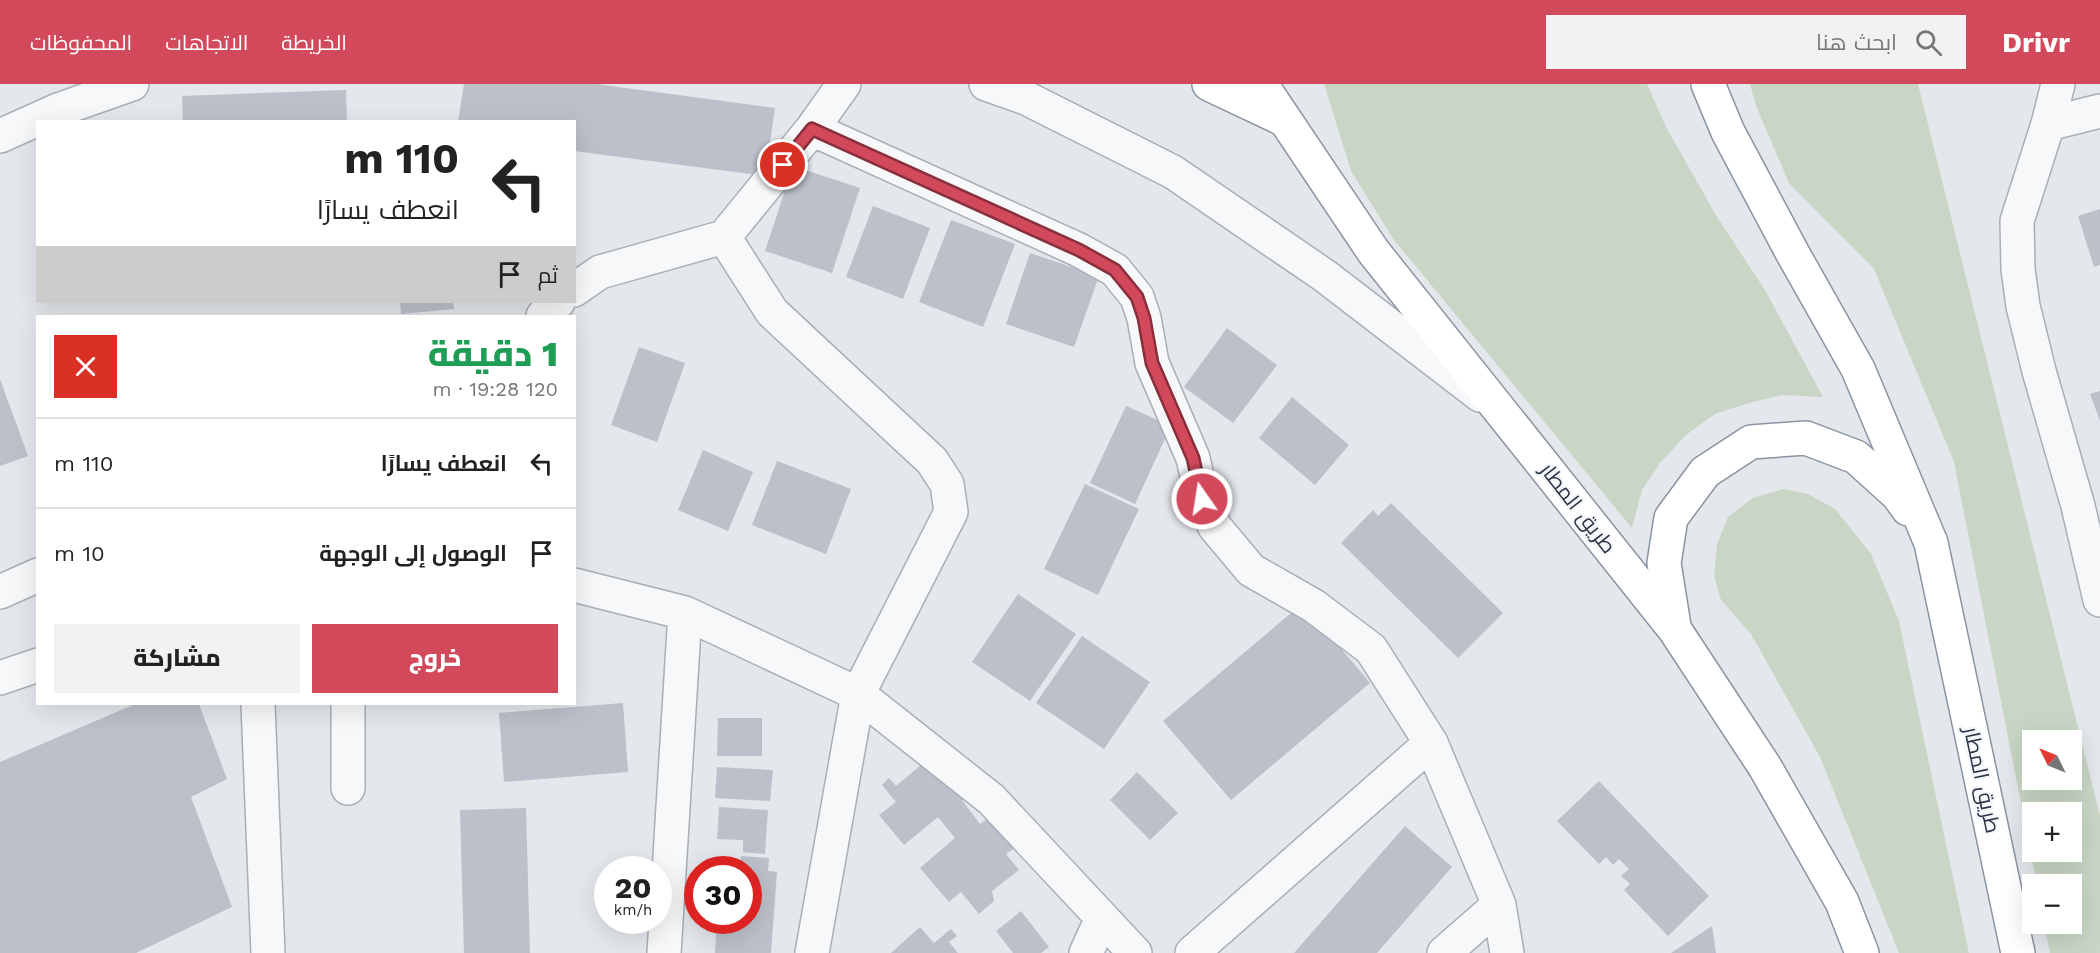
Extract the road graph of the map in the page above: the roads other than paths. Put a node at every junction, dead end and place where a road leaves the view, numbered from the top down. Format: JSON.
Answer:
{"nodes":[{"id":1,"x":132,"y":84,"type":"edge"},
{"id":2,"x":843,"y":84,"type":"edge"},
{"id":3,"x":986,"y":84,"type":"edge"},
{"id":4,"x":1209,"y":84,"type":"edge"},
{"id":5,"x":1261,"y":84,"type":"edge"},
{"id":6,"x":1708,"y":84,"type":"edge"},
{"id":7,"x":2058,"y":84,"type":"edge"},
{"id":8,"x":2100,"y":111,"type":"edge"},
{"id":9,"x":1286,"y":120,"type":"junction"},
{"id":10,"x":2048,"y":124,"type":"junction"},
{"id":11,"x":812,"y":129,"type":"junction"},
{"id":12,"x":0,"y":136,"type":"edge"},
{"id":13,"x":724,"y":237,"type":"junction"},
{"id":14,"x":576,"y":289,"type":"edge"},
{"id":15,"x":557,"y":303,"type":"edge"},
{"id":16,"x":544,"y":315,"type":"edge"},
{"id":17,"x":1503,"y":412,"type":"junction"},
{"id":18,"x":1931,"y":543,"type":"junction"},
{"id":19,"x":36,"y":576,"type":"edge"},
{"id":20,"x":576,"y":586,"type":"edge"},
{"id":21,"x":0,"y":592,"type":"edge"},
{"id":22,"x":2100,"y":600,"type":"edge"},
{"id":23,"x":684,"y":613,"type":"junction"},
{"id":24,"x":1675,"y":630,"type":"junction"},
{"id":25,"x":36,"y":666,"type":"edge"},
{"id":26,"x":0,"y":678,"type":"edge"},
{"id":27,"x":858,"y":694,"type":"junction"},
{"id":28,"x":258,"y":705,"type":"edge"},
{"id":29,"x":348,"y":705,"type":"edge"},
{"id":30,"x":1431,"y":743,"type":"junction"},
{"id":31,"x":348,"y":788,"type":"dead end"},
{"id":32,"x":1498,"y":905,"type":"junction"},
{"id":33,"x":1102,"y":918,"type":"junction"},
{"id":34,"x":268,"y":953,"type":"edge"},
{"id":35,"x":664,"y":953,"type":"edge"},
{"id":36,"x":812,"y":953,"type":"edge"},
{"id":37,"x":1086,"y":953,"type":"edge"},
{"id":38,"x":1135,"y":953,"type":"edge"},
{"id":39,"x":1192,"y":953,"type":"edge"},
{"id":40,"x":1444,"y":953,"type":"edge"},
{"id":41,"x":1507,"y":953,"type":"edge"},
{"id":42,"x":1862,"y":953,"type":"edge"},
{"id":43,"x":2018,"y":953,"type":"edge"}],
"edges":[{"from":1,"to":12,"type":"street"},
{"from":2,"to":11,"type":"street"},
{"from":3,"to":17,"type":"street"},
{"from":4,"to":9,"type":"highway"},
{"from":5,"to":9,"type":"highway","name":"طريق المطار"},
{"from":6,"to":18,"type":"highway","name":"طريق المطار"},
{"from":7,"to":10,"type":"street"},
{"from":8,"to":10,"type":"street"},
{"from":9,"to":17,"type":"highway","name":"طريق المطار"},
{"from":10,"to":22,"type":"street"},
{"from":11,"to":13,"type":"street"},
{"from":11,"to":30,"type":"street"},
{"from":13,"to":14,"type":"street"},
{"from":13,"to":27,"type":"street"},
{"from":15,"to":16,"type":"street"},
{"from":17,"to":24,"type":"highway","name":"طريق المطار"},
{"from":18,"to":24,"type":"highway"},
{"from":18,"to":43,"type":"highway","name":"طريق المطار"},
{"from":19,"to":21,"type":"street"},
{"from":20,"to":23,"type":"street"},
{"from":23,"to":27,"type":"street"},
{"from":23,"to":35,"type":"street"},
{"from":24,"to":42,"type":"highway","name":"طريق المطار"},
{"from":25,"to":26,"type":"street"},
{"from":27,"to":33,"type":"street"},
{"from":27,"to":36,"type":"street"},
{"from":28,"to":34,"type":"street"},
{"from":29,"to":31,"type":"street"},
{"from":30,"to":32,"type":"street"},
{"from":30,"to":39,"type":"street"},
{"from":32,"to":40,"type":"street"},
{"from":32,"to":41,"type":"street"},
{"from":33,"to":37,"type":"street"},
{"from":33,"to":38,"type":"street"}]}
